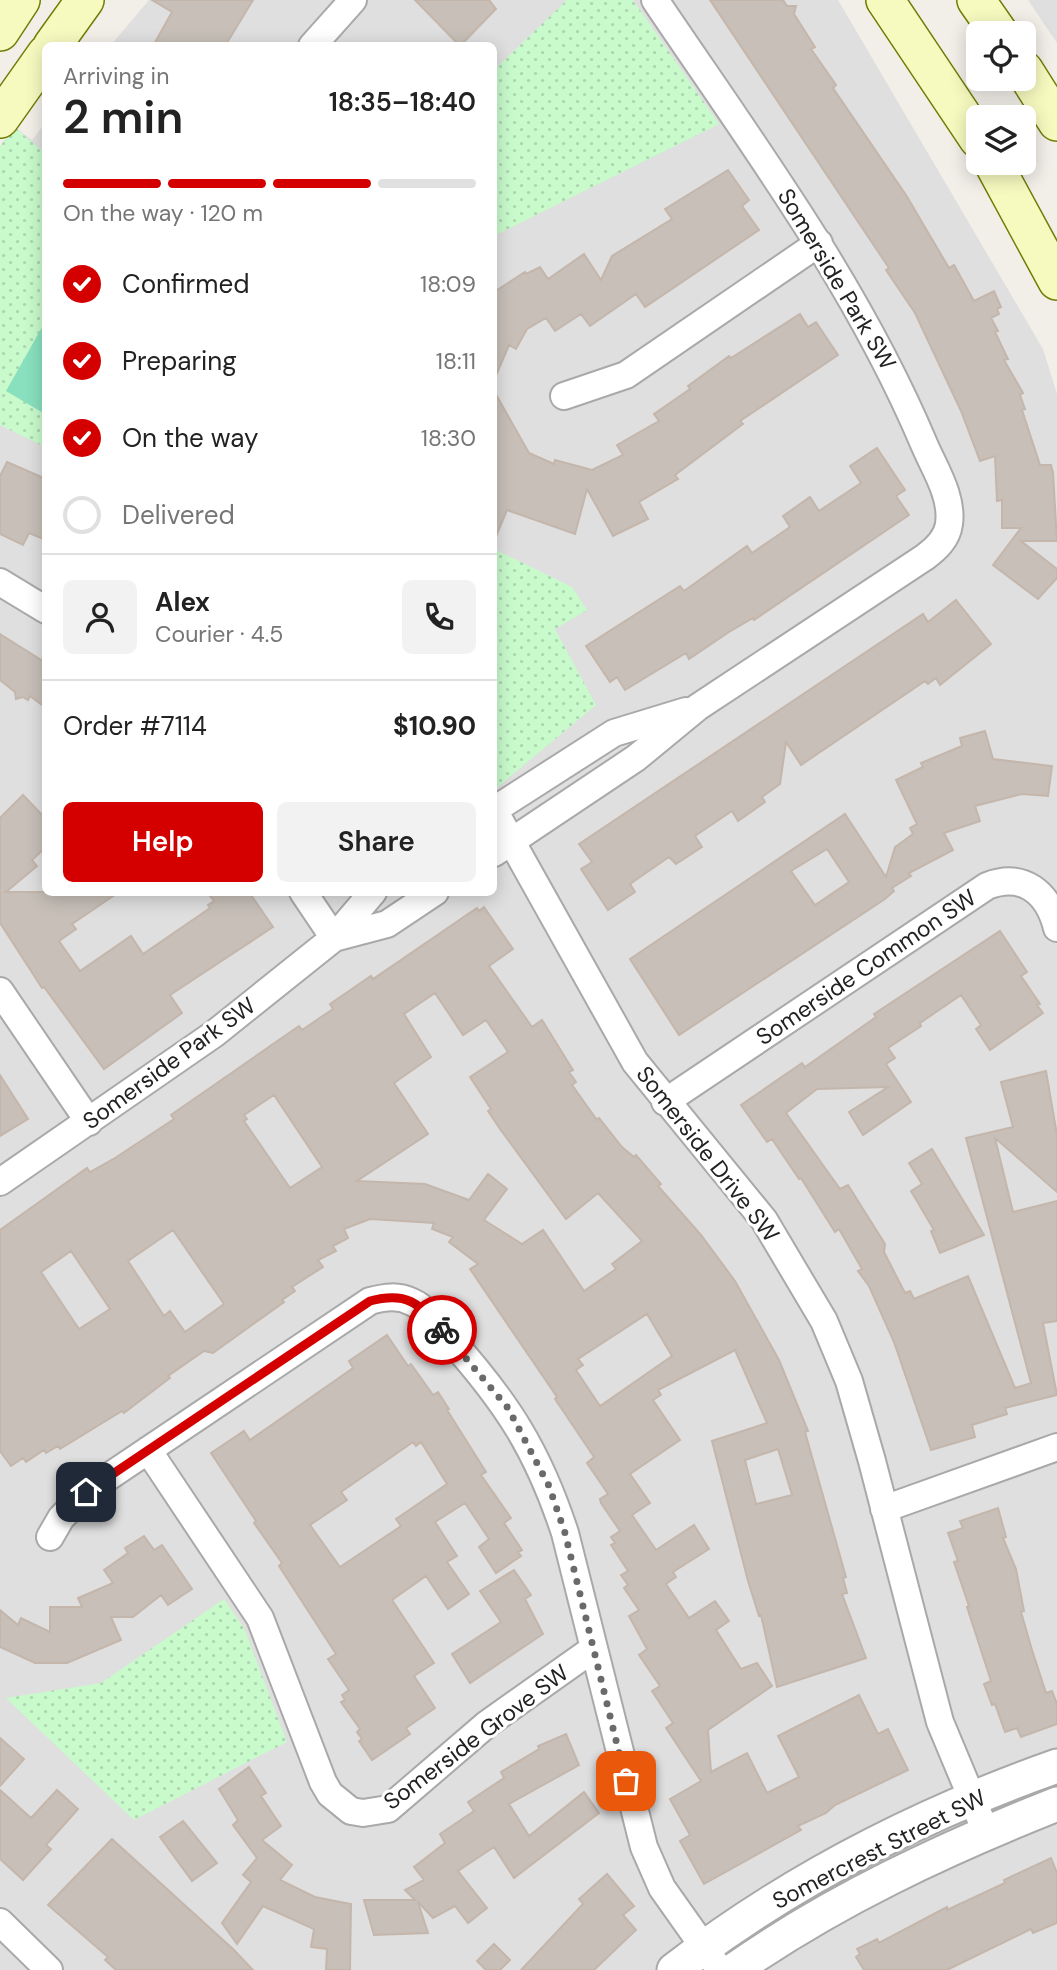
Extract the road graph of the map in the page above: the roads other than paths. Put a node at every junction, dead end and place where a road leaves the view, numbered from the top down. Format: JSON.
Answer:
{"nodes":[{"id":1,"x":21,"y":0,"type":"edge"},
{"id":2,"x":85,"y":0,"type":"edge"},
{"id":3,"x":353,"y":0,"type":"edge"},
{"id":4,"x":654,"y":0,"type":"edge"},
{"id":5,"x":886,"y":0,"type":"edge"},
{"id":6,"x":976,"y":0,"type":"edge"},
{"id":7,"x":0,"y":15,"type":"edge"},
{"id":8,"x":991,"y":21,"type":"edge"},
{"id":9,"x":0,"y":32,"type":"edge"},
{"id":10,"x":55,"y":42,"type":"edge"},
{"id":11,"x":316,"y":42,"type":"edge"},
{"id":12,"x":42,"y":60,"type":"edge"},
{"id":13,"x":1036,"y":89,"type":"edge"},
{"id":14,"x":0,"y":118,"type":"edge"},
{"id":15,"x":966,"y":121,"type":"edge"},
{"id":16,"x":1057,"y":122,"type":"edge"},
{"id":17,"x":1000,"y":175,"type":"edge"},
{"id":18,"x":819,"y":243,"type":"junction"},
{"id":19,"x":1057,"y":281,"type":"edge"},
{"id":20,"x":564,"y":396,"type":"dead end"},
{"id":21,"x":0,"y":582,"type":"edge"},
{"id":22,"x":42,"y":608,"type":"edge"},
{"id":23,"x":698,"y":707,"type":"junction"},
{"id":24,"x":497,"y":808,"type":"edge"},
{"id":25,"x":497,"y":822,"type":"edge"},
{"id":26,"x":503,"y":847,"type":"edge"},
{"id":27,"x":306,"y":896,"type":"edge"},
{"id":28,"x":370,"y":896,"type":"edge"},
{"id":29,"x":429,"y":896,"type":"edge"},
{"id":30,"x":1057,"y":928,"type":"edge"},
{"id":31,"x":334,"y":939,"type":"junction"},
{"id":32,"x":0,"y":991,"type":"edge"},
{"id":33,"x":665,"y":1102,"type":"junction"},
{"id":34,"x":89,"y":1122,"type":"junction"},
{"id":35,"x":0,"y":1182,"type":"edge"},
{"id":36,"x":1057,"y":1447,"type":"edge"},
{"id":37,"x":148,"y":1450,"type":"junction"},
{"id":38,"x":884,"y":1509,"type":"junction"},
{"id":39,"x":50,"y":1537,"type":"dead end"},
{"id":40,"x":593,"y":1649,"type":"junction"},
{"id":41,"x":1057,"y":1766,"type":"edge"},
{"id":42,"x":972,"y":1800,"type":"junction"},
{"id":43,"x":1057,"y":1804,"type":"edge"},
{"id":44,"x":986,"y":1832,"type":"junction"},
{"id":45,"x":0,"y":1922,"type":"edge"},
{"id":46,"x":711,"y":1959,"type":"edge"},
{"id":47,"x":49,"y":1970,"type":"edge"},
{"id":48,"x":674,"y":1970,"type":"edge"},
{"id":49,"x":734,"y":1970,"type":"edge"}],
"edges":[{"from":1,"to":7,"type":"main road"},
{"from":1,"to":9,"type":"main road"},
{"from":2,"to":10,"type":"main road"},
{"from":3,"to":11,"type":"street"},
{"from":4,"to":18,"type":"street","name":"Somerside Park SW"},
{"from":5,"to":15,"type":"main road"},
{"from":6,"to":8,"type":"main road"},
{"from":12,"to":14,"type":"main road"},
{"from":13,"to":16,"type":"main road"},
{"from":17,"to":19,"type":"main road"},
{"from":18,"to":20,"type":"street"},
{"from":18,"to":23,"type":"street","name":"Somerside Park SW"},
{"from":21,"to":22,"type":"street"},
{"from":23,"to":24,"type":"street","name":"Somerside Park SW"},
{"from":23,"to":26,"type":"street","name":"Somerside Park SW"},
{"from":25,"to":26,"type":"street","name":"Somerside Drive SW"},
{"from":26,"to":33,"type":"street","name":"Somerside Drive SW"},
{"from":27,"to":31,"type":"street"},
{"from":28,"to":31,"type":"street","name":"Somerside Park SW"},
{"from":29,"to":31,"type":"street","name":"Somerside Park SW"},
{"from":30,"to":33,"type":"street","name":"Somerside Common SW"},
{"from":31,"to":34,"type":"street","name":"Somerside Park SW"},
{"from":32,"to":34,"type":"street"},
{"from":33,"to":38,"type":"street","name":"Somerside Drive SW"},
{"from":34,"to":35,"type":"street","name":"Somerside Park SW"},
{"from":36,"to":38,"type":"street"},
{"from":37,"to":39,"type":"street"},
{"from":37,"to":40,"type":"street","name":"Somerside Grove SW"},
{"from":37,"to":40,"type":"street","name":"Somerside Grove SW"},
{"from":38,"to":42,"type":"street","name":"Somerside Drive SW"},
{"from":40,"to":46,"type":"street","name":"Somerside Grove SW"},
{"from":41,"to":42,"type":"street","name":"Somercrest Street SW"},
{"from":42,"to":44,"type":"street","name":"Somerside Drive SW"},
{"from":42,"to":46,"type":"street","name":"Somercrest Street SW"},
{"from":43,"to":44,"type":"street","name":"Somercrest Street SW"},
{"from":44,"to":49,"type":"street","name":"Somercrest Street SW"},
{"from":45,"to":47,"type":"street"},
{"from":46,"to":48,"type":"street","name":"Somercrest Street SW"}]}
